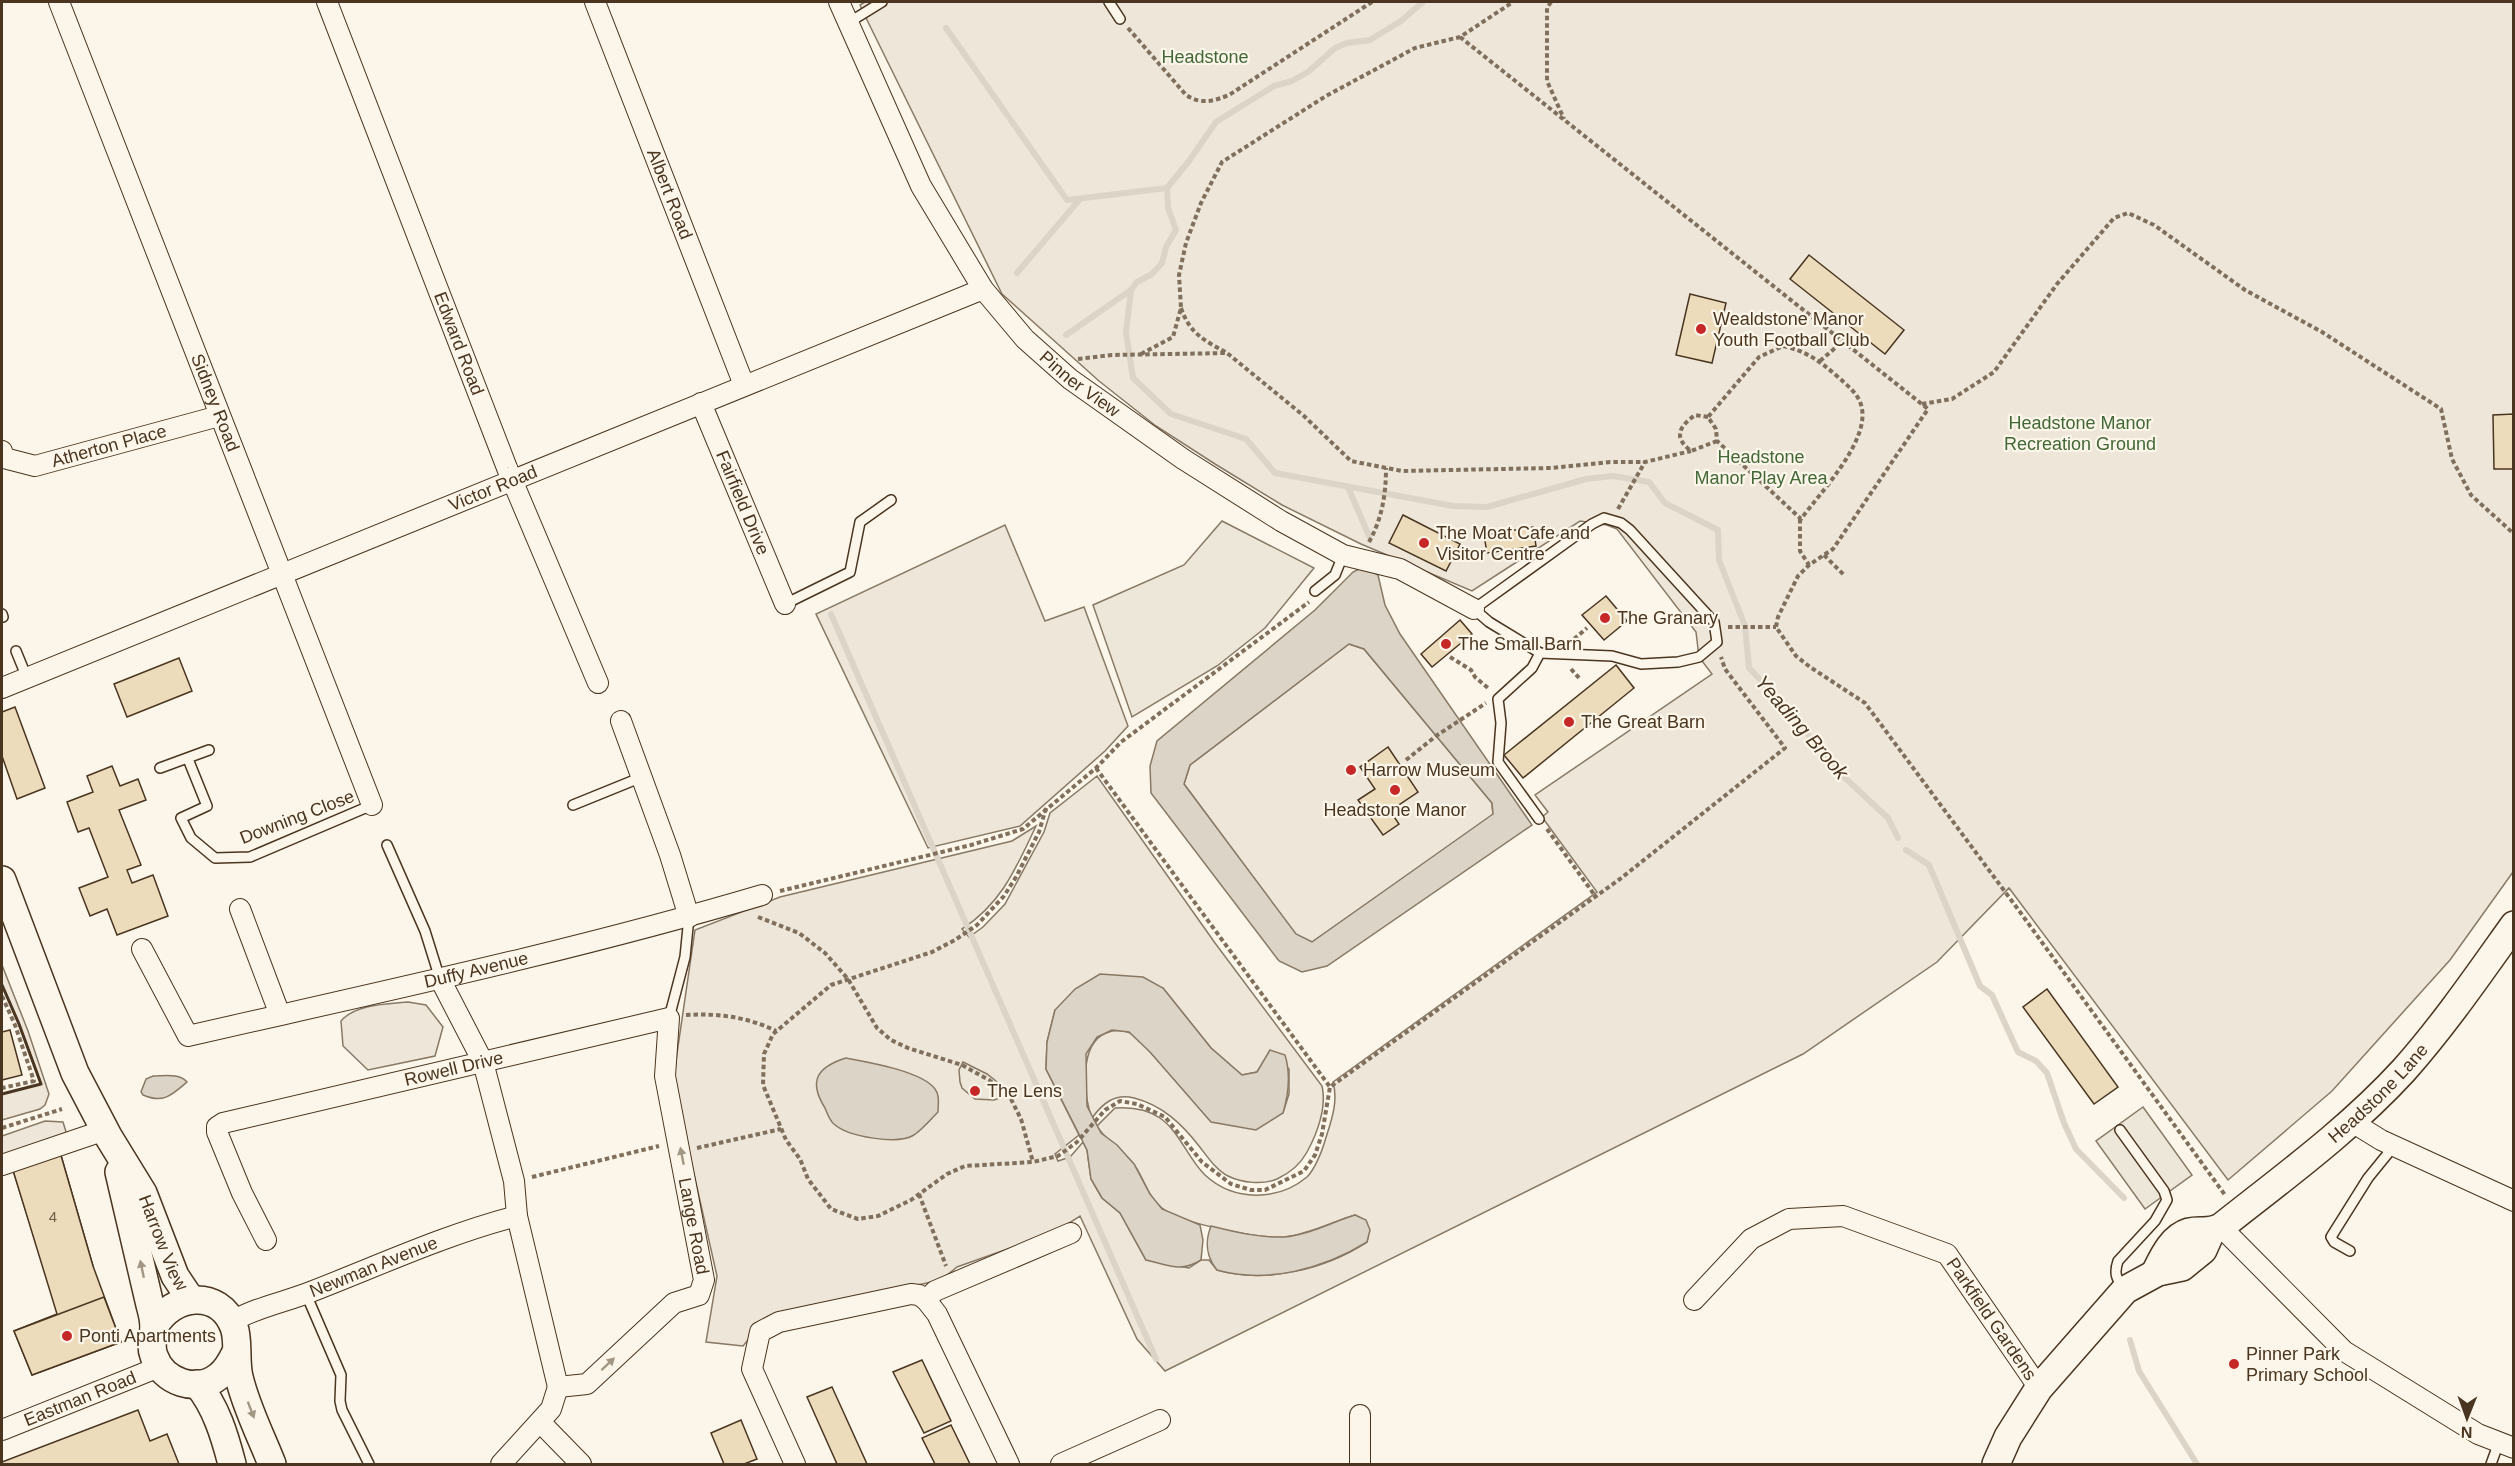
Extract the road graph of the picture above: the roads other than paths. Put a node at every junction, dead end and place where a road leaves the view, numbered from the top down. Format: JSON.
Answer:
{"nodes":[{"id":1,"x":59,"y":2,"type":"edge"},
{"id":2,"x":327,"y":2,"type":"edge"},
{"id":3,"x":594,"y":2,"type":"edge"},
{"id":4,"x":838,"y":2,"type":"edge"},
{"id":5,"x":882,"y":2,"type":"edge"},
{"id":6,"x":1109,"y":2,"type":"edge"},
{"id":7,"x":1120,"y":19,"type":"road end"},
{"id":8,"x":848,"y":23,"type":"junction"},
{"id":9,"x":983,"y":289,"type":"junction"},
{"id":10,"x":744,"y":385,"type":"junction"},
{"id":11,"x":700,"y":403,"type":"junction"},
{"id":12,"x":219,"y":416,"type":"junction"},
{"id":13,"x":2,"y":451,"type":"edge"},
{"id":14,"x":514,"y":479,"type":"junction"},
{"id":15,"x":891,"y":500,"type":"dead end"},
{"id":16,"x":1351,"y":557,"type":"junction"},
{"id":17,"x":282,"y":573,"type":"junction"},
{"id":18,"x":1315,"y":591,"type":"road end"},
{"id":19,"x":785,"y":604,"type":"joint"},
{"id":20,"x":1474,"y":609,"type":"junction"},
{"id":21,"x":16,"y":651,"type":"dead end"},
{"id":22,"x":1540,"y":653,"type":"junction"},
{"id":23,"x":27,"y":678,"type":"junction"},
{"id":24,"x":598,"y":683,"type":"dead end"},
{"id":25,"x":2,"y":688,"type":"edge"},
{"id":26,"x":621,"y":721,"type":"dead end"},
{"id":27,"x":208,"y":750,"type":"dead end"},
{"id":28,"x":188,"y":759,"type":"junction"},
{"id":29,"x":160,"y":768,"type":"dead end"},
{"id":30,"x":642,"y":777,"type":"junction"},
{"id":31,"x":372,"y":805,"type":"joint"},
{"id":32,"x":573,"y":805,"type":"dead end"},
{"id":33,"x":1539,"y":819,"type":"road end"},
{"id":34,"x":387,"y":844,"type":"dead end"},
{"id":35,"x":2,"y":880,"type":"edge"},
{"id":36,"x":762,"y":895,"type":"road end"},
{"id":37,"x":240,"y":909,"type":"dead end"},
{"id":38,"x":689,"y":917,"type":"junction"},
{"id":39,"x":2514,"y":925,"type":"edge"},
{"id":40,"x":142,"y":949,"type":"dead end"},
{"id":41,"x":440,"y":979,"type":"junction"},
{"id":42,"x":280,"y":1015,"type":"junction"},
{"id":43,"x":675,"y":1017,"type":"junction"},
{"id":44,"x":483,"y":1062,"type":"junction"},
{"id":45,"x":2352,"y":1122,"type":"junction"},
{"id":46,"x":2120,"y":1130,"type":"dead end"},
{"id":47,"x":106,"y":1133,"type":"junction"},
{"id":48,"x":2394,"y":1146,"type":"junction"},
{"id":49,"x":2,"y":1165,"type":"edge"},
{"id":50,"x":2514,"y":1201,"type":"edge"},
{"id":51,"x":517,"y":1216,"type":"junction"},
{"id":52,"x":2223,"y":1224,"type":"junction"},
{"id":53,"x":1071,"y":1233,"type":"dead end"},
{"id":54,"x":266,"y":1240,"type":"dead end"},
{"id":55,"x":2350,"y":1251,"type":"dead end"},
{"id":56,"x":2125,"y":1290,"type":"junction"},
{"id":57,"x":306,"y":1294,"type":"junction"},
{"id":58,"x":191,"y":1300,"type":"junction"},
{"id":59,"x":926,"y":1300,"type":"junction"},
{"id":60,"x":1694,"y":1300,"type":"dead end"},
{"id":61,"x":231,"y":1322,"type":"junction"},
{"id":62,"x":154,"y":1327,"type":"junction"},
{"id":63,"x":235,"y":1354,"type":"junction"},
{"id":64,"x":159,"y":1367,"type":"junction"},
{"id":65,"x":197,"y":1384,"type":"junction"},
{"id":66,"x":558,"y":1387,"type":"junction"},
{"id":67,"x":2039,"y":1388,"type":"junction"},
{"id":68,"x":1360,"y":1415,"type":"dead end"},
{"id":69,"x":1160,"y":1420,"type":"dead end"},
{"id":70,"x":541,"y":1423,"type":"junction"},
{"id":71,"x":2,"y":1430,"type":"edge"},
{"id":72,"x":2506,"y":1445,"type":"edge"},
{"id":73,"x":232,"y":1464,"type":"edge"},
{"id":74,"x":272,"y":1464,"type":"edge"},
{"id":75,"x":369,"y":1464,"type":"edge"},
{"id":76,"x":501,"y":1464,"type":"edge"},
{"id":77,"x":581,"y":1464,"type":"edge"},
{"id":78,"x":795,"y":1464,"type":"edge"},
{"id":79,"x":1009,"y":1464,"type":"edge"},
{"id":80,"x":1061,"y":1464,"type":"edge"},
{"id":81,"x":1360,"y":1464,"type":"edge"},
{"id":82,"x":1996,"y":1464,"type":"edge"},
{"id":83,"x":2491,"y":1464,"type":"edge"}],
"edges":[{"from":1,"to":12,"type":"street","name":"Sidney Road"},
{"from":2,"to":14,"type":"street","name":"Edward Road"},
{"from":3,"to":10,"type":"street","name":"Albert Road"},
{"from":4,"to":8,"type":"street","name":"Pinner View"},
{"from":5,"to":8,"type":"lane"},
{"from":6,"to":7,"type":"lane"},
{"from":8,"to":9,"type":"street","name":"Pinner View"},
{"from":9,"to":10,"type":"street","name":"Victor Road"},
{"from":9,"to":16,"type":"street","name":"Pinner View"},
{"from":10,"to":11,"type":"street","name":"Victor Road"},
{"from":11,"to":14,"type":"street","name":"Victor Road"},
{"from":11,"to":19,"type":"street","name":"Fairfield Drive"},
{"from":12,"to":13,"type":"street","name":"Atherton Place"},
{"from":12,"to":17,"type":"street","name":"Sidney Road"},
{"from":14,"to":17,"type":"street","name":"Victor Road"},
{"from":14,"to":24,"type":"street","name":"Edward Road"},
{"from":15,"to":19,"type":"lane"},
{"from":16,"to":18,"type":"lane"},
{"from":16,"to":20,"type":"street","name":"Pinner View"},
{"from":17,"to":23,"type":"street","name":"Victor Road"},
{"from":17,"to":31,"type":"street","name":"Sidney Road"},
{"from":20,"to":22,"type":"lane"},
{"from":20,"to":22,"type":"lane"},
{"from":21,"to":23,"type":"lane"},
{"from":22,"to":33,"type":"lane"},
{"from":23,"to":25,"type":"street","name":"Victor Road"},
{"from":26,"to":30,"type":"street"},
{"from":27,"to":28,"type":"lane"},
{"from":28,"to":29,"type":"lane"},
{"from":28,"to":31,"type":"lane","name":"Downing Close"},
{"from":30,"to":32,"type":"lane"},
{"from":30,"to":38,"type":"street"},
{"from":34,"to":41,"type":"lane"},
{"from":35,"to":47,"type":"street","name":"Harrow View"},
{"from":36,"to":38,"type":"street","name":"Duffy Avenue"},
{"from":37,"to":42,"type":"street"},
{"from":38,"to":41,"type":"street","name":"Duffy Avenue"},
{"from":38,"to":43,"type":"lane"},
{"from":39,"to":45,"type":"street","name":"Headstone Lane"},
{"from":40,"to":42,"type":"street","name":"Duffy Avenue"},
{"from":41,"to":42,"type":"street","name":"Duffy Avenue"},
{"from":41,"to":44,"type":"street"},
{"from":43,"to":44,"type":"street","name":"Rowell Drive"},
{"from":66,"to":43,"type":"street","name":"Lange Road","one_way":true},
{"from":44,"to":51,"type":"street"},
{"from":44,"to":54,"type":"street","name":"Rowell Drive"},
{"from":45,"to":48,"type":"street"},
{"from":45,"to":52,"type":"street","name":"Headstone Lane"},
{"from":46,"to":56,"type":"lane"},
{"from":47,"to":49,"type":"street"},
{"from":47,"to":58,"type":"street","name":"Harrow View"},
{"from":62,"to":47,"type":"street","name":"Harrow View","one_way":true},
{"from":48,"to":50,"type":"street"},
{"from":48,"to":55,"type":"lane"},
{"from":51,"to":57,"type":"street","name":"Newman Avenue"},
{"from":51,"to":66,"type":"street"},
{"from":52,"to":56,"type":"street","name":"Headstone Lane"},
{"from":52,"to":72,"type":"street"},
{"from":53,"to":59,"type":"street"},
{"from":56,"to":67,"type":"street","name":"Headstone Lane"},
{"from":57,"to":61,"type":"street","name":"Newman Avenue"},
{"from":57,"to":75,"type":"lane"},
{"from":58,"to":61,"type":"street","name":"Harrow View"},
{"from":58,"to":62,"type":"street"},
{"from":59,"to":78,"type":"street"},
{"from":59,"to":79,"type":"street"},
{"from":60,"to":67,"type":"street","name":"Parkfield Gardens"},
{"from":61,"to":63,"type":"street"},
{"from":62,"to":64,"type":"street","name":"Harrow View"},
{"from":63,"to":65,"type":"street"},
{"from":63,"to":74,"type":"street","one_way":true},
{"from":64,"to":65,"type":"street"},
{"from":64,"to":71,"type":"street","name":"Eastman Road"},
{"from":65,"to":73,"type":"street"},
{"from":66,"to":70,"type":"street"},
{"from":67,"to":82,"type":"street","name":"Headstone Lane"},
{"from":68,"to":81,"type":"street"},
{"from":69,"to":80,"type":"street"},
{"from":70,"to":76,"type":"street"},
{"from":70,"to":77,"type":"street"},
{"from":72,"to":83,"type":"lane"}]}
